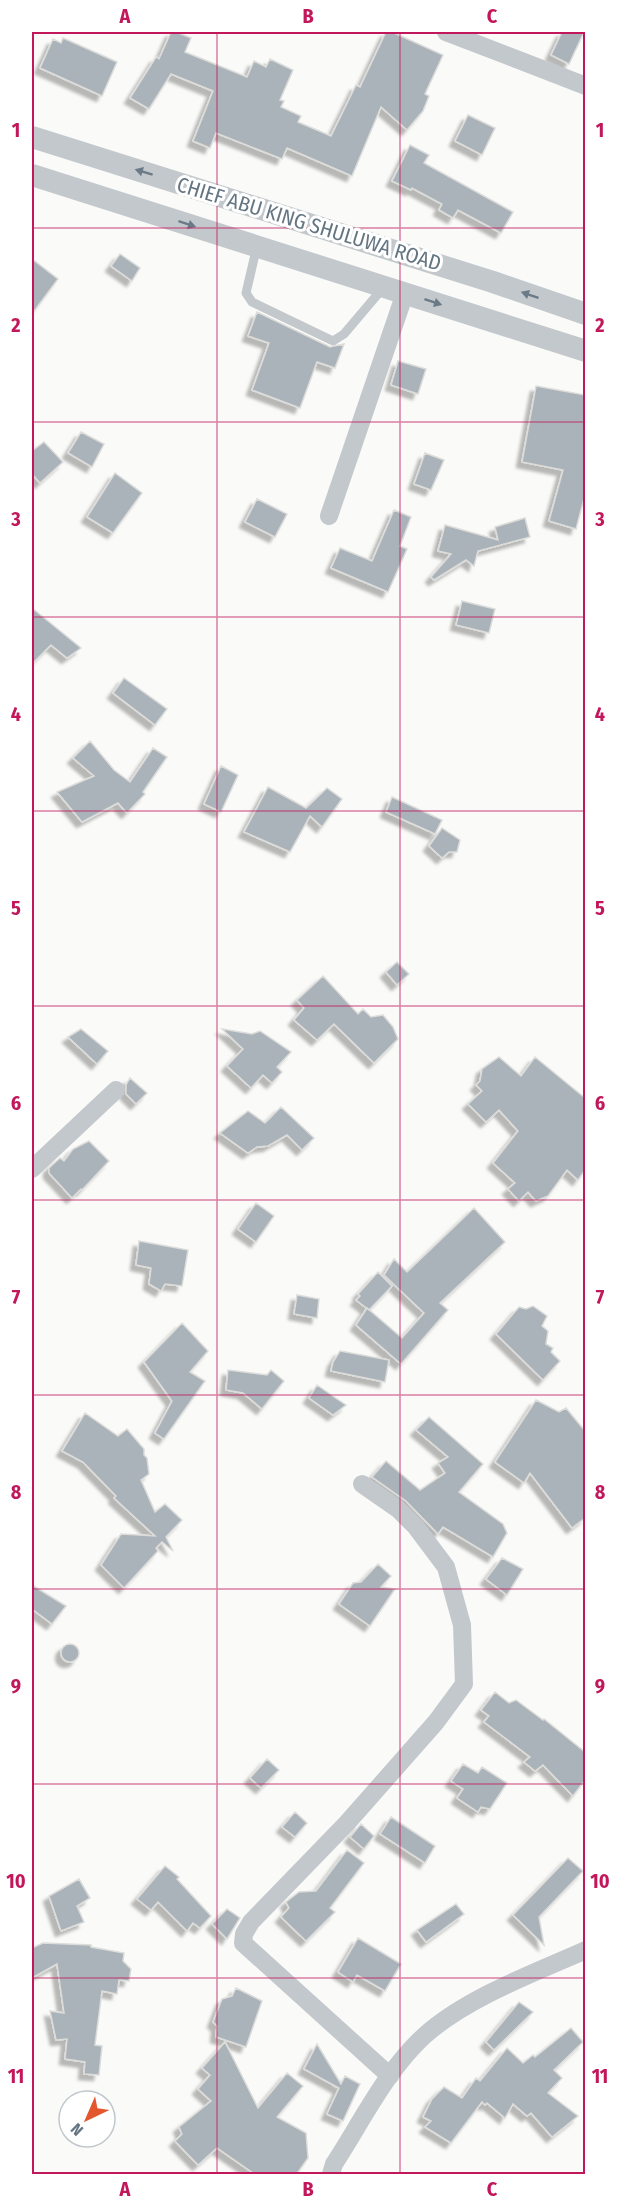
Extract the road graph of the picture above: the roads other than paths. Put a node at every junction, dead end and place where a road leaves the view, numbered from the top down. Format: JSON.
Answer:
{"nodes":[{"id":1,"x":446,"y":32,"type":"edge"},
{"id":2,"x":585,"y":87,"type":"edge"},
{"id":3,"x":32,"y":137,"type":"edge"},
{"id":4,"x":32,"y":175,"type":"edge"},
{"id":5,"x":257,"y":246,"type":"junction"},
{"id":6,"x":493,"y":282,"type":"junction"},
{"id":7,"x":395,"y":290,"type":"junction"},
{"id":8,"x":585,"y":314,"type":"edge"},
{"id":9,"x":479,"y":317,"type":"junction"},
{"id":10,"x":585,"y":351,"type":"edge"},
{"id":11,"x":329,"y":516,"type":"dead end"},
{"id":12,"x":116,"y":1090,"type":"dead end"},
{"id":13,"x":32,"y":1169,"type":"edge"},
{"id":14,"x":362,"y":1484,"type":"dead end"},
{"id":15,"x":585,"y":1950,"type":"edge"},
{"id":16,"x":390,"y":2076,"type":"junction"},
{"id":17,"x":331,"y":2175,"type":"edge"}],
"edges":[{"from":1,"to":2,"type":"street"},
{"from":6,"to":3,"type":"street","name":"CHIEF ABU KING SHULUWA ROAD","one_way":true},
{"from":4,"to":5,"type":"street","one_way":true},
{"from":5,"to":7,"type":"street"},
{"from":5,"to":7,"type":"lane"},
{"from":8,"to":6,"type":"street","name":"CHIEF ABU KING SHULUWA ROAD","one_way":true},
{"from":6,"to":9,"type":"street"},
{"from":7,"to":9,"type":"street","one_way":true},
{"from":7,"to":11,"type":"street"},
{"from":9,"to":10,"type":"street"},
{"from":12,"to":13,"type":"street"},
{"from":14,"to":16,"type":"street"},
{"from":15,"to":16,"type":"street"},
{"from":16,"to":17,"type":"street"}]}
